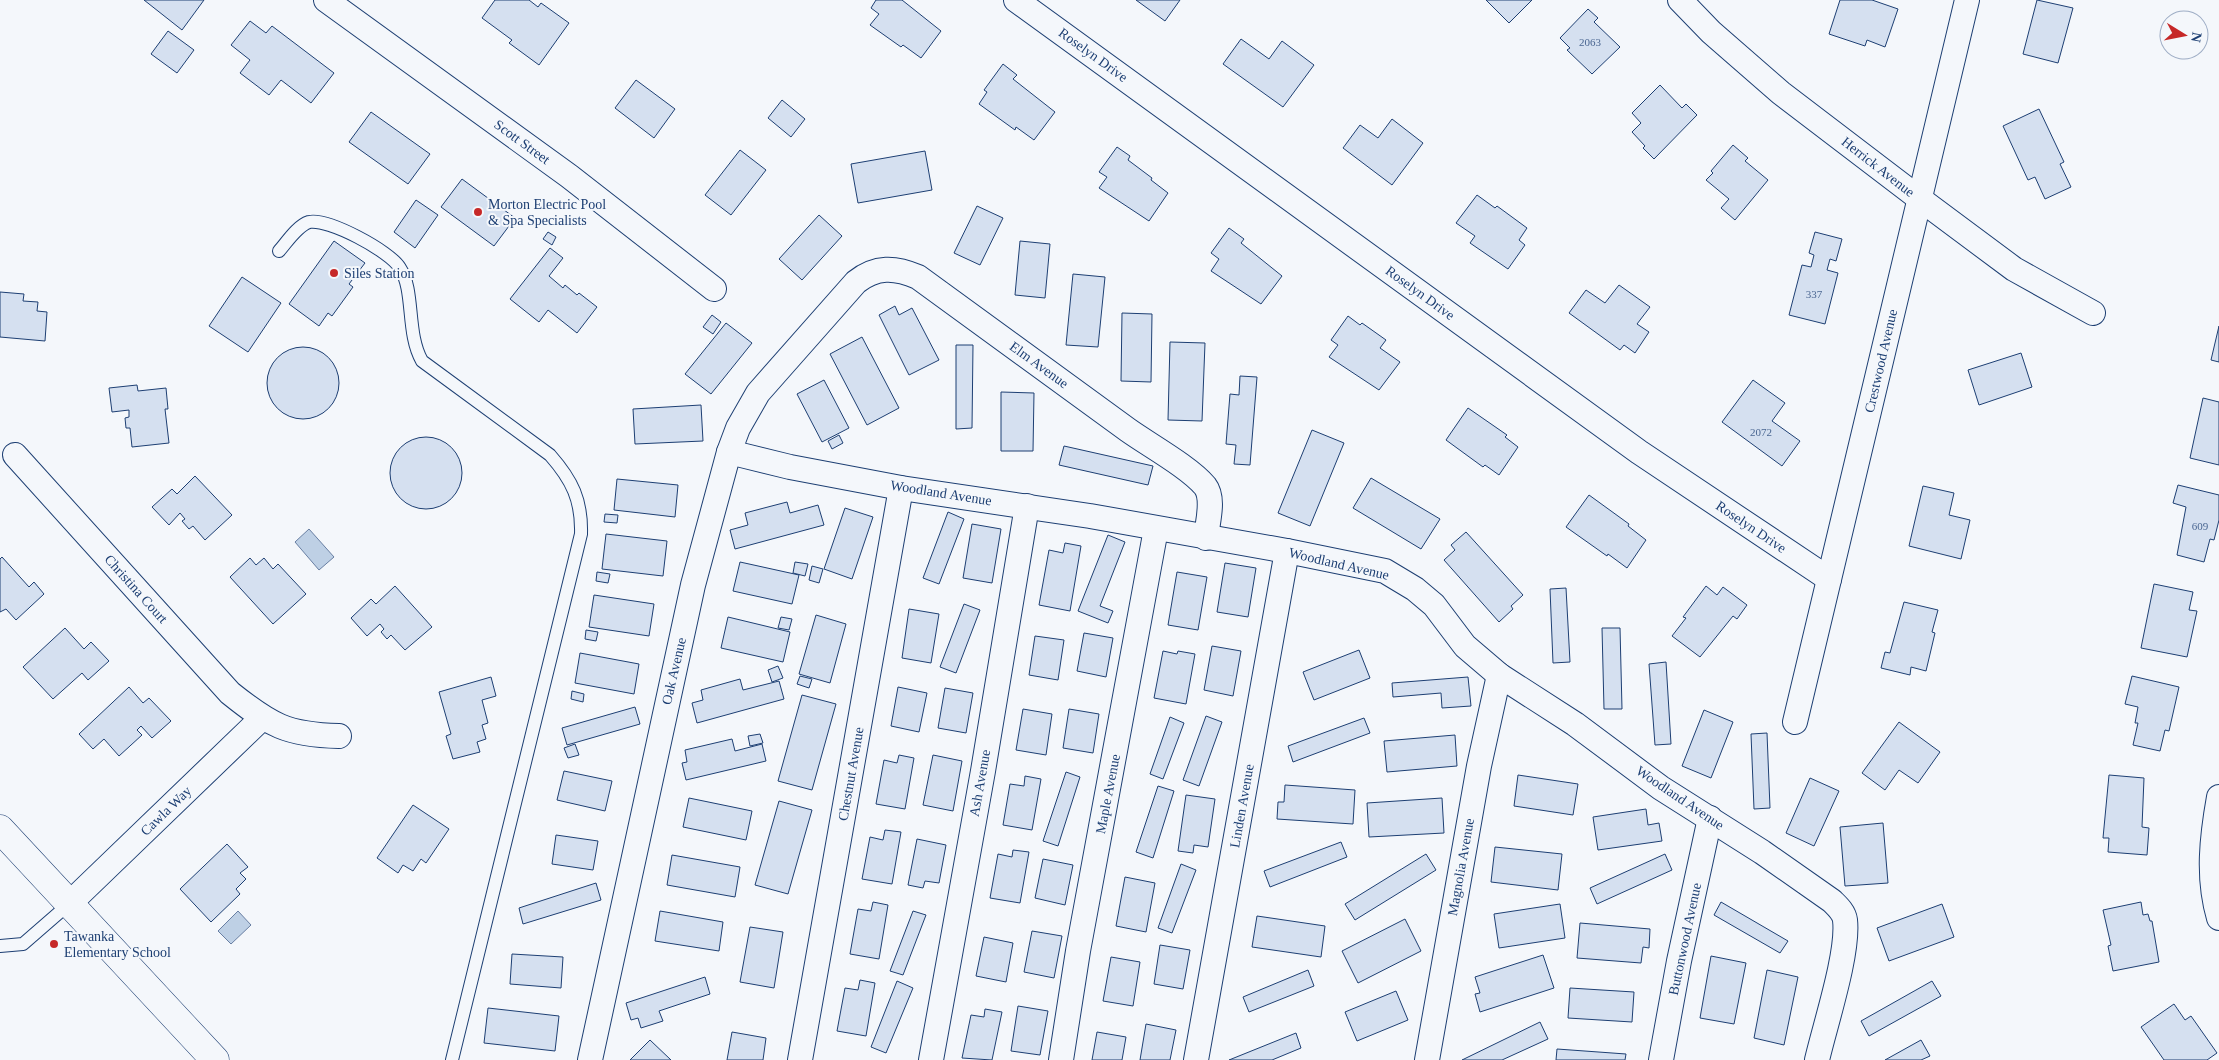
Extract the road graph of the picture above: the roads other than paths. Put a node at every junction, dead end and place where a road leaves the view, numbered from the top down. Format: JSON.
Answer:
{"nodes":[{"id":1,"x":326,"y":0,"type":"edge"},
{"id":2,"x":1016,"y":0,"type":"edge"},
{"id":3,"x":1680,"y":0,"type":"edge"},
{"id":4,"x":1967,"y":0,"type":"edge"},
{"id":5,"x":1920,"y":199,"type":"junction"},
{"id":6,"x":279,"y":251,"type":"dead end"},
{"id":7,"x":714,"y":289,"type":"dead end"},
{"id":8,"x":828,"y":312,"type":"joint"},
{"id":9,"x":2092,"y":313,"type":"dead end"},
{"id":10,"x":729,"y":452,"type":"junction"},
{"id":11,"x":15,"y":455,"type":"dead end"},
{"id":12,"x":901,"y":488,"type":"junction"},
{"id":13,"x":1026,"y":506,"type":"junction"},
{"id":14,"x":1156,"y":529,"type":"junction"},
{"id":15,"x":1206,"y":538,"type":"junction"},
{"id":16,"x":1287,"y":551,"type":"junction"},
{"id":17,"x":1829,"y":579,"type":"junction"},
{"id":18,"x":1500,"y":675,"type":"junction"},
{"id":19,"x":262,"y":718,"type":"junction"},
{"id":20,"x":1795,"y":722,"type":"dead end"},
{"id":21,"x":340,"y":736,"type":"dead end"},
{"id":22,"x":2219,"y":797,"type":"edge"},
{"id":23,"x":1710,"y":818,"type":"junction"},
{"id":24,"x":0,"y":829,"type":"edge"},
{"id":25,"x":69,"y":904,"type":"junction"},
{"id":26,"x":2219,"y":918,"type":"edge"},
{"id":27,"x":0,"y":946,"type":"edge"},
{"id":28,"x":215,"y":1060,"type":"edge"},
{"id":29,"x":452,"y":1060,"type":"edge"},
{"id":30,"x":590,"y":1060,"type":"edge"},
{"id":31,"x":800,"y":1060,"type":"edge"},
{"id":32,"x":931,"y":1060,"type":"edge"},
{"id":33,"x":1061,"y":1060,"type":"edge"},
{"id":34,"x":1196,"y":1060,"type":"edge"},
{"id":35,"x":1427,"y":1060,"type":"edge"},
{"id":36,"x":1661,"y":1060,"type":"edge"},
{"id":37,"x":1816,"y":1060,"type":"edge"}],
"edges":[{"from":1,"to":7,"type":"street","name":"Scott Street"},
{"from":2,"to":17,"type":"street","name":"Roselyn Drive"},
{"from":3,"to":5,"type":"street","name":"Herrick Avenue"},
{"from":4,"to":5,"type":"street","name":"Crestwood Avenue"},
{"from":5,"to":9,"type":"street","name":"Herrick Avenue"},
{"from":5,"to":17,"type":"street","name":"Crestwood Avenue"},
{"from":6,"to":29,"type":"lane"},
{"from":8,"to":10,"type":"street","name":"Oak Avenue"},
{"from":8,"to":15,"type":"street","name":"Elm Avenue"},
{"from":10,"to":12,"type":"street","name":"Woodland Avenue"},
{"from":10,"to":30,"type":"street","name":"Oak Avenue"},
{"from":11,"to":19,"type":"street","name":"Christina Court"},
{"from":12,"to":13,"type":"street","name":"Woodland Avenue"},
{"from":12,"to":31,"type":"street","name":"Chestnut Avenue"},
{"from":13,"to":14,"type":"street","name":"Woodland Avenue"},
{"from":13,"to":32,"type":"street","name":"Ash Avenue"},
{"from":14,"to":15,"type":"street","name":"Woodland Avenue"},
{"from":14,"to":33,"type":"street","name":"Maple Avenue"},
{"from":15,"to":16,"type":"street","name":"Woodland Avenue"},
{"from":16,"to":18,"type":"street","name":"Woodland Avenue"},
{"from":16,"to":34,"type":"street","name":"Linden Avenue"},
{"from":17,"to":20,"type":"street","name":"Crestwood Avenue"},
{"from":18,"to":23,"type":"street","name":"Woodland Avenue"},
{"from":18,"to":35,"type":"street","name":"Magnolia Avenue"},
{"from":19,"to":21,"type":"street","name":"Christina Court"},
{"from":19,"to":25,"type":"street","name":"Cawla Way"},
{"from":22,"to":26,"type":"street"},
{"from":23,"to":36,"type":"street","name":"Buttonwood Avenue"},
{"from":23,"to":37,"type":"street","name":"Woodland Avenue"},
{"from":24,"to":25,"type":"street"},
{"from":25,"to":27,"type":"lane"},
{"from":25,"to":28,"type":"street"}]}
